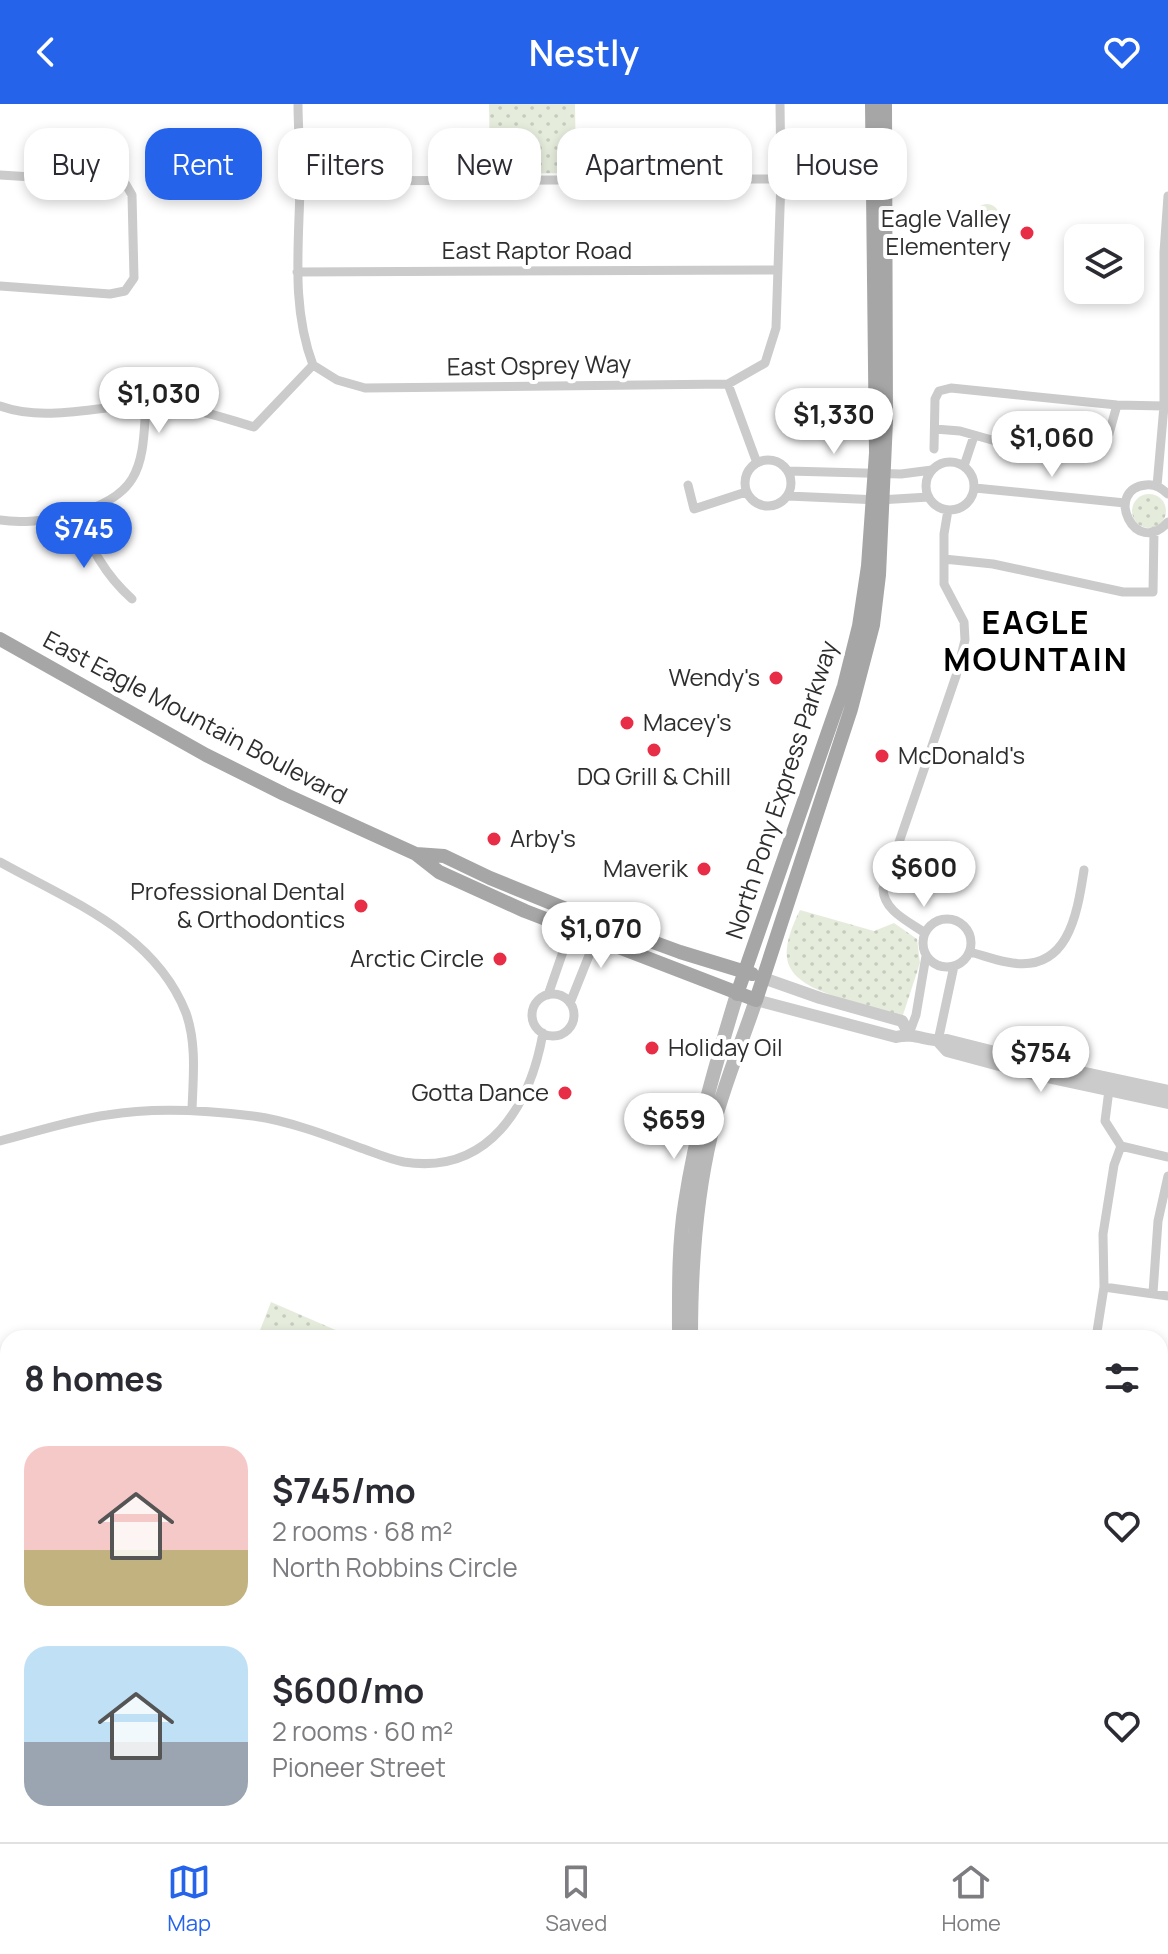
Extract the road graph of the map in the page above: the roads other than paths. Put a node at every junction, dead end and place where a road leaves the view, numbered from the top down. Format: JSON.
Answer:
{"nodes":[{"id":1,"x":298,"y":104,"type":"edge"},
{"id":2,"x":780,"y":104,"type":"edge"},
{"id":3,"x":872,"y":104,"type":"edge"},
{"id":4,"x":885,"y":104,"type":"edge"},
{"id":5,"x":299,"y":128,"type":"edge"},
{"id":6,"x":780,"y":128,"type":"edge"},
{"id":7,"x":0,"y":175,"type":"edge"},
{"id":8,"x":768,"y":179,"type":"edge"},
{"id":9,"x":412,"y":181,"type":"edge"},
{"id":10,"x":1168,"y":196,"type":"edge"},
{"id":11,"x":300,"y":200,"type":"edge"},
{"id":12,"x":780,"y":200,"type":"edge"},
{"id":13,"x":777,"y":270,"type":"junction"},
{"id":14,"x":297,"y":272,"type":"junction"},
{"id":15,"x":0,"y":286,"type":"edge"},
{"id":16,"x":1166,"y":330,"type":"edge"},
{"id":17,"x":313,"y":365,"type":"junction"},
{"id":18,"x":728,"y":384,"type":"junction"},
{"id":19,"x":146,"y":405,"type":"junction"},
{"id":20,"x":1117,"y":405,"type":"junction"},
{"id":21,"x":0,"y":406,"type":"edge"},
{"id":22,"x":1164,"y":406,"type":"junction"},
{"id":23,"x":935,"y":429,"type":"junction"},
{"id":24,"x":974,"y":436,"type":"junction"},
{"id":25,"x":934,"y":449,"type":"dead end"},
{"id":26,"x":757,"y":463,"type":"junction"},
{"id":27,"x":964,"y":466,"type":"junction"},
{"id":28,"x":932,"y":470,"type":"junction"},
{"id":29,"x":788,"y":471,"type":"junction"},
{"id":30,"x":880,"y":474,"type":"junction"},
{"id":31,"x":688,"y":485,"type":"dead end"},
{"id":32,"x":1157,"y":486,"type":"junction"},
{"id":33,"x":975,"y":488,"type":"junction"},
{"id":34,"x":746,"y":492,"type":"junction"},
{"id":35,"x":1168,"y":494,"type":"edge"},
{"id":36,"x":788,"y":496,"type":"junction"},
{"id":37,"x":929,"y":497,"type":"junction"},
{"id":38,"x":878,"y":500,"type":"junction"},
{"id":39,"x":1125,"y":503,"type":"junction"},
{"id":40,"x":948,"y":510,"type":"junction"},
{"id":41,"x":76,"y":513,"type":"junction"},
{"id":42,"x":0,"y":520,"type":"edge"},
{"id":43,"x":1168,"y":522,"type":"edge"},
{"id":44,"x":1154,"y":531,"type":"junction"},
{"id":45,"x":944,"y":559,"type":"junction"},
{"id":46,"x":132,"y":599,"type":"dead end"},
{"id":47,"x":0,"y":639,"type":"edge"},
{"id":48,"x":416,"y":854,"type":"junction"},
{"id":49,"x":0,"y":862,"type":"edge"},
{"id":50,"x":1084,"y":870,"type":"dead end"},
{"id":51,"x":960,"y":906,"type":"dead end"},
{"id":52,"x":954,"y":919,"type":"junction"},
{"id":53,"x":593,"y":920,"type":"junction"},
{"id":54,"x":925,"y":933,"type":"junction"},
{"id":55,"x":584,"y":938,"type":"junction"},
{"id":56,"x":970,"y":952,"type":"junction"},
{"id":57,"x":926,"y":956,"type":"junction"},
{"id":58,"x":954,"y":966,"type":"junction"},
{"id":59,"x":744,"y":972,"type":"junction"},
{"id":60,"x":763,"y":978,"type":"junction"},
{"id":61,"x":737,"y":994,"type":"junction"},
{"id":62,"x":548,"y":995,"type":"junction"},
{"id":63,"x":756,"y":1000,"type":"junction"},
{"id":64,"x":570,"y":1003,"type":"junction"},
{"id":65,"x":543,"y":1033,"type":"junction"},
{"id":66,"x":909,"y":1034,"type":"junction"},
{"id":67,"x":938,"y":1041,"type":"junction"},
{"id":68,"x":1109,"y":1090,"type":"junction"},
{"id":69,"x":1168,"y":1091,"type":"edge"},
{"id":70,"x":1168,"y":1103,"type":"edge"},
{"id":71,"x":192,"y":1110,"type":"junction"},
{"id":72,"x":0,"y":1141,"type":"edge"},
{"id":73,"x":1121,"y":1146,"type":"junction"},
{"id":74,"x":1168,"y":1157,"type":"edge"},
{"id":75,"x":1168,"y":1176,"type":"edge"},
{"id":76,"x":1104,"y":1287,"type":"junction"},
{"id":77,"x":1153,"y":1293,"type":"junction"},
{"id":78,"x":1168,"y":1296,"type":"edge"},
{"id":79,"x":679,"y":1330,"type":"edge"},
{"id":80,"x":691,"y":1330,"type":"edge"},
{"id":81,"x":1097,"y":1330,"type":"edge"}],
"edges":[{"from":1,"to":5,"type":"street"},
{"from":2,"to":6,"type":"street"},
{"from":3,"to":30,"type":"main road","name":"North Pony Express Parkway"},
{"from":4,"to":30,"type":"main road","name":"North Pony Express Parkway"},
{"from":7,"to":15,"type":"street"},
{"from":8,"to":9,"type":"street"},
{"from":10,"to":16,"type":"street"},
{"from":11,"to":14,"type":"street"},
{"from":12,"to":13,"type":"street"},
{"from":13,"to":14,"type":"street","name":"East Raptor Road"},
{"from":13,"to":18,"type":"street","name":"East Osprey Way"},
{"from":14,"to":17,"type":"street"},
{"from":16,"to":22,"type":"street"},
{"from":17,"to":18,"type":"street","name":"East Osprey Way"},
{"from":17,"to":19,"type":"street"},
{"from":18,"to":26,"type":"street"},
{"from":19,"to":21,"type":"street"},
{"from":19,"to":41,"type":"street"},
{"from":20,"to":22,"type":"street"},
{"from":20,"to":23,"type":"street"},
{"from":20,"to":24,"type":"street"},
{"from":22,"to":32,"type":"street"},
{"from":23,"to":24,"type":"street"},
{"from":23,"to":25,"type":"street"},
{"from":24,"to":27,"type":"street"},
{"from":26,"to":29,"type":"street"},
{"from":26,"to":34,"type":"street"},
{"from":27,"to":28,"type":"street"},
{"from":27,"to":33,"type":"street"},
{"from":28,"to":30,"type":"street"},
{"from":28,"to":37,"type":"street"},
{"from":29,"to":30,"type":"street"},
{"from":29,"to":36,"type":"street"},
{"from":30,"to":38,"type":"main road","name":"North Pony Express Parkway"},
{"from":31,"to":34,"type":"street"},
{"from":32,"to":35,"type":"street"},
{"from":32,"to":39,"type":"street"},
{"from":33,"to":39,"type":"street"},
{"from":33,"to":40,"type":"street"},
{"from":34,"to":36,"type":"street"},
{"from":36,"to":38,"type":"street"},
{"from":37,"to":38,"type":"street"},
{"from":37,"to":40,"type":"street"},
{"from":38,"to":59,"type":"main road","name":"North Pony Express Parkway"},
{"from":38,"to":60,"type":"main road","name":"North Pony Express Parkway"},
{"from":39,"to":44,"type":"street"},
{"from":40,"to":45,"type":"street"},
{"from":41,"to":42,"type":"street"},
{"from":41,"to":46,"type":"street"},
{"from":43,"to":44,"type":"street"},
{"from":44,"to":45,"type":"street"},
{"from":45,"to":54,"type":"street"},
{"from":47,"to":48,"type":"main road","name":"East Eagle Mountain Boulevard"},
{"from":48,"to":53,"type":"main road","name":"East Eagle Mountain Boulevard"},
{"from":48,"to":55,"type":"main road","name":"East Eagle Mountain Boulevard"},
{"from":49,"to":71,"type":"street"},
{"from":50,"to":56,"type":"street"},
{"from":51,"to":52,"type":"street"},
{"from":52,"to":54,"type":"street"},
{"from":52,"to":56,"type":"street"},
{"from":53,"to":55,"type":"street"},
{"from":53,"to":59,"type":"main road","name":"East Eagle Mountain Boulevard"},
{"from":54,"to":57,"type":"street"},
{"from":55,"to":61,"type":"main road","name":"East Eagle Mountain Boulevard"},
{"from":55,"to":62,"type":"street"},
{"from":55,"to":64,"type":"street"},
{"from":56,"to":58,"type":"street"},
{"from":57,"to":58,"type":"street"},
{"from":57,"to":66,"type":"street"},
{"from":58,"to":67,"type":"street"},
{"from":59,"to":60,"type":"main road","name":"East Eagle Mountain Boulevard"},
{"from":59,"to":61,"type":"main road","name":"North Pony Express Parkway"},
{"from":60,"to":63,"type":"main road","name":"North Pony Express Parkway"},
{"from":60,"to":66,"type":"street","name":"East Eagle Mountain Boulevard"},
{"from":61,"to":63,"type":"main road","name":"East Eagle Mountain Boulevard"},
{"from":61,"to":79,"type":"main road","name":"North Pony Express Parkway"},
{"from":62,"to":64,"type":"street"},
{"from":62,"to":65,"type":"street"},
{"from":63,"to":66,"type":"street","name":"East Eagle Mountain Boulevard"},
{"from":63,"to":80,"type":"main road","name":"North Pony Express Parkway"},
{"from":64,"to":65,"type":"street"},
{"from":65,"to":71,"type":"street"},
{"from":66,"to":67,"type":"street","name":"East Eagle Mountain Boulevard"},
{"from":67,"to":68,"type":"street","name":"East Eagle Mountain Boulevard"},
{"from":67,"to":69,"type":"street","name":"East Eagle Mountain Boulevard"},
{"from":68,"to":70,"type":"street","name":"East Eagle Mountain Boulevard"},
{"from":68,"to":73,"type":"street"},
{"from":71,"to":72,"type":"street"},
{"from":73,"to":74,"type":"street"},
{"from":73,"to":76,"type":"street"},
{"from":75,"to":77,"type":"street"},
{"from":76,"to":77,"type":"street"},
{"from":76,"to":81,"type":"street"},
{"from":77,"to":78,"type":"street"}]}
